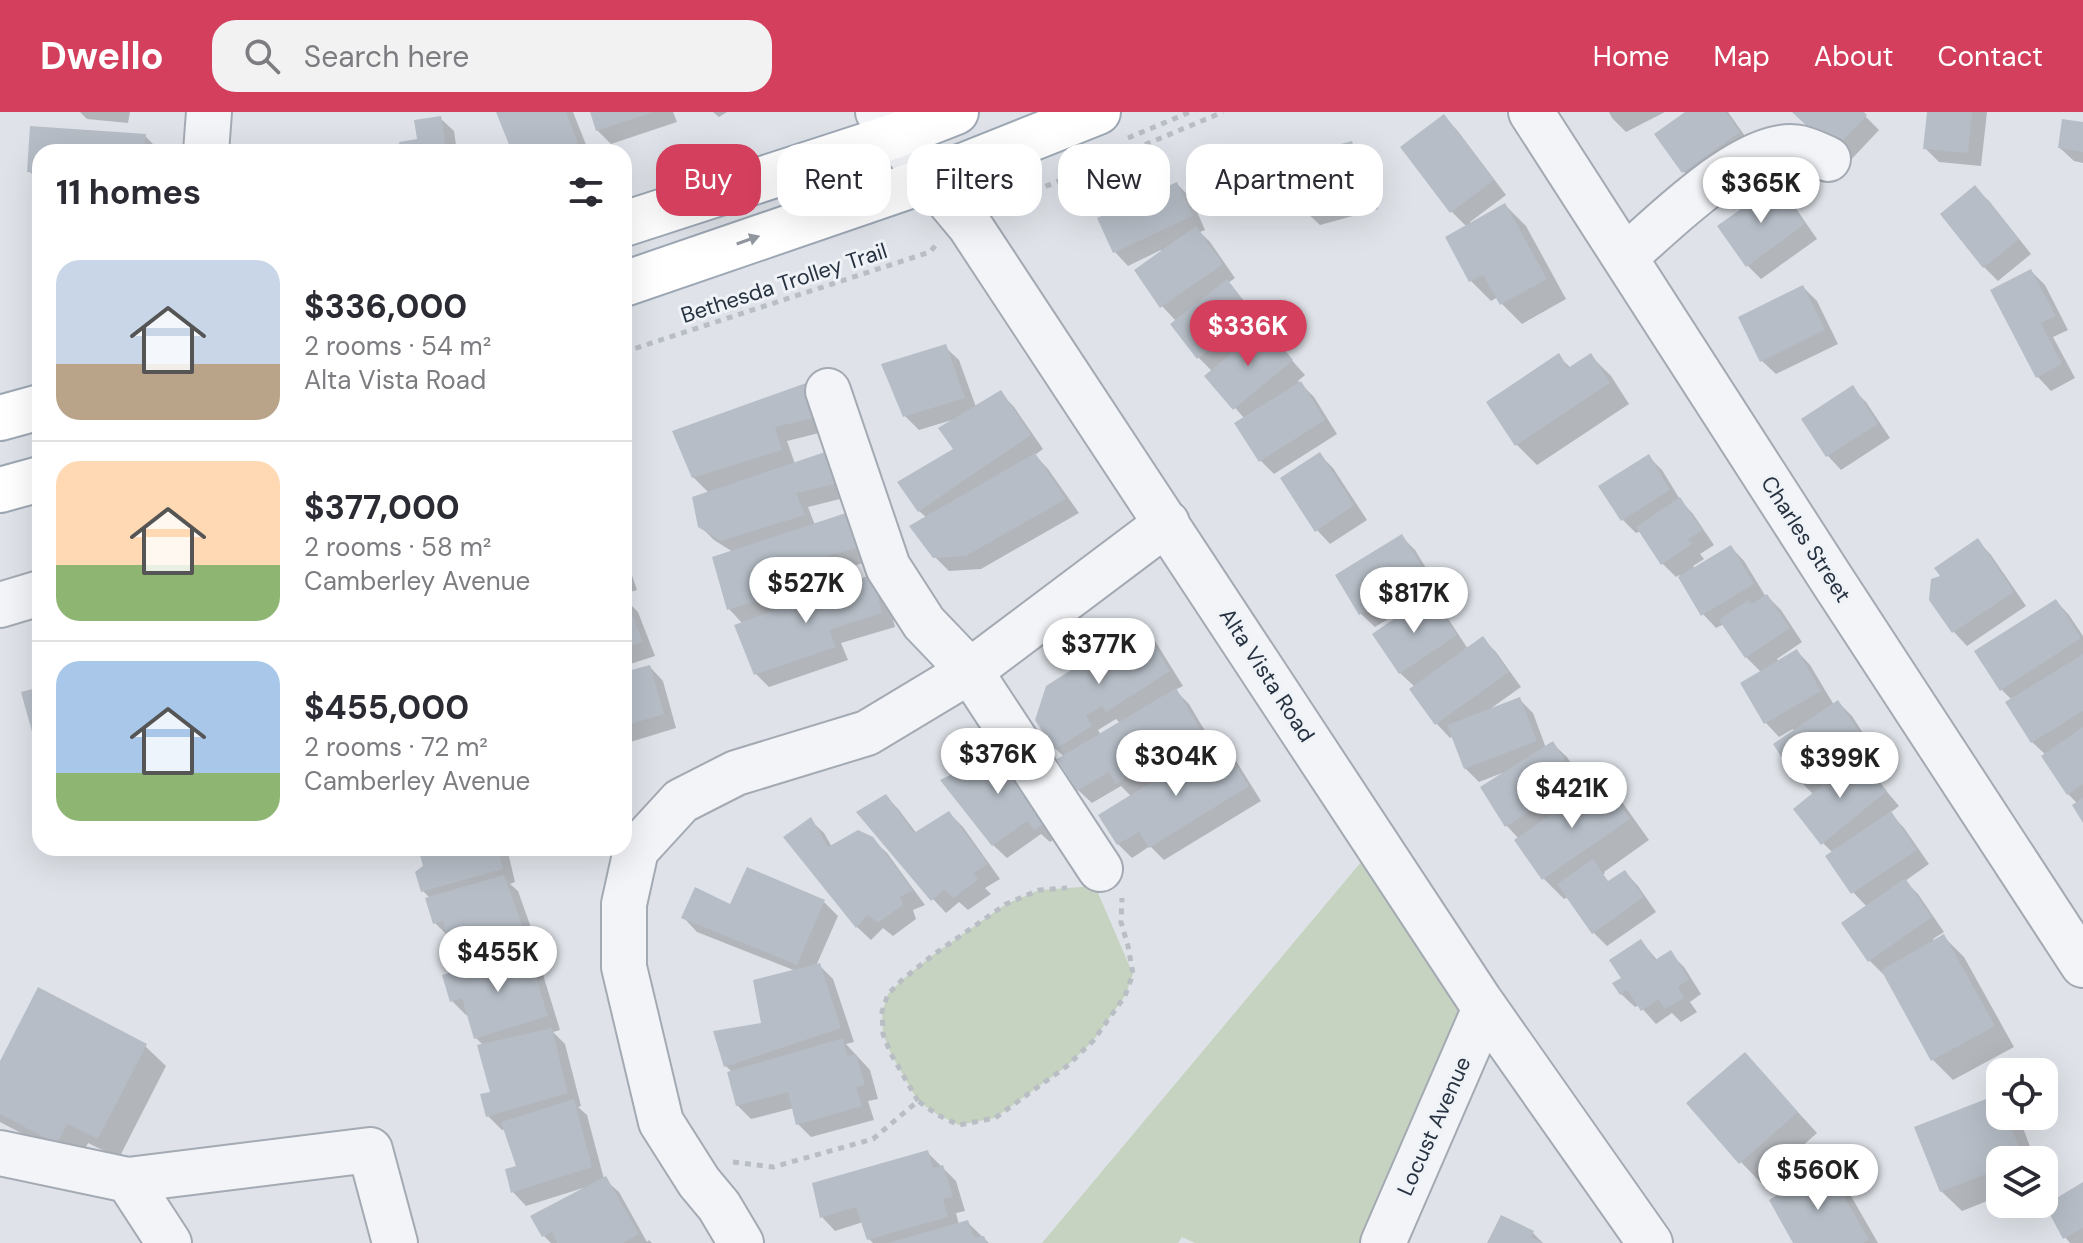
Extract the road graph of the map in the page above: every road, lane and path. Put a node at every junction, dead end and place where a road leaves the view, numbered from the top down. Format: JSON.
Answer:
{"nodes":[{"id":1,"x":209,"y":112,"type":"edge"},
{"id":2,"x":956,"y":112,"type":"edge"},
{"id":3,"x":1098,"y":112,"type":"edge"},
{"id":4,"x":1223,"y":112,"type":"edge"},
{"id":5,"x":1531,"y":112,"type":"edge"},
{"id":6,"x":886,"y":124,"type":"edge"},
{"id":7,"x":207,"y":144,"type":"edge"},
{"id":8,"x":1018,"y":144,"type":"edge"},
{"id":9,"x":907,"y":150,"type":"edge"},
{"id":10,"x":1828,"y":159,"type":"dead end"},
{"id":11,"x":907,"y":187,"type":"edge"},
{"id":12,"x":1042,"y":188,"type":"edge"},
{"id":13,"x":961,"y":216,"type":"edge"},
{"id":14,"x":632,"y":221,"type":"edge"},
{"id":15,"x":939,"y":243,"type":"dead end"},
{"id":16,"x":1625,"y":257,"type":"junction"},
{"id":17,"x":632,"y":281,"type":"edge"},
{"id":18,"x":632,"y":349,"type":"edge"},
{"id":19,"x":828,"y":391,"type":"dead end"},
{"id":20,"x":32,"y":409,"type":"edge"},
{"id":21,"x":0,"y":418,"type":"edge"},
{"id":22,"x":32,"y":481,"type":"edge"},
{"id":23,"x":0,"y":490,"type":"edge"},
{"id":24,"x":1167,"y":523,"type":"junction"},
{"id":25,"x":32,"y":595,"type":"edge"},
{"id":26,"x":0,"y":605,"type":"edge"},
{"id":27,"x":970,"y":671,"type":"junction"},
{"id":28,"x":632,"y":845,"type":"edge"},
{"id":29,"x":629,"y":856,"type":"edge"},
{"id":30,"x":1100,"y":881,"type":"junction"},
{"id":31,"x":2083,"y":965,"type":"edge"},
{"id":32,"x":1485,"y":1008,"type":"junction"},
{"id":33,"x":918,"y":1101,"type":"junction"},
{"id":34,"x":0,"y":1153,"type":"edge"},
{"id":35,"x":128,"y":1180,"type":"junction"},
{"id":36,"x":699,"y":1182,"type":"junction"},
{"id":37,"x":169,"y":1243,"type":"edge"},
{"id":38,"x":395,"y":1243,"type":"edge"},
{"id":39,"x":741,"y":1243,"type":"edge"},
{"id":40,"x":1383,"y":1243,"type":"edge"},
{"id":41,"x":1650,"y":1243,"type":"edge"}],
"edges":[{"from":1,"to":7,"type":"street"},
{"from":2,"to":6,"type":"main road"},
{"from":3,"to":8,"type":"main road"},
{"from":4,"to":12,"type":"path"},
{"from":5,"to":16,"type":"street","name":"Charles Street"},
{"from":6,"to":9,"type":"street","name":"Alta Vista Road"},
{"from":6,"to":14,"type":"main road"},
{"from":10,"to":16,"type":"street"},
{"from":17,"to":11,"type":"main road","one_way":true},
{"from":13,"to":24,"type":"street","name":"Alta Vista Road"},
{"from":15,"to":18,"type":"path","name":"Bethesda Trolley Trail"},
{"from":16,"to":31,"type":"street","name":"Charles Street"},
{"from":19,"to":27,"type":"street"},
{"from":20,"to":21,"type":"main road"},
{"from":22,"to":23,"type":"main road"},
{"from":24,"to":27,"type":"street"},
{"from":24,"to":32,"type":"street","name":"Alta Vista Road"},
{"from":25,"to":26,"type":"street"},
{"from":27,"to":28,"type":"street"},
{"from":27,"to":30,"type":"street"},
{"from":29,"to":36,"type":"street"},
{"from":30,"to":33,"type":"path"},
{"from":30,"to":33,"type":"path"},
{"from":32,"to":40,"type":"street","name":"Locust Avenue"},
{"from":32,"to":41,"type":"street","name":"Alta Vista Road"},
{"from":33,"to":36,"type":"path"},
{"from":34,"to":35,"type":"street"},
{"from":35,"to":37,"type":"street"},
{"from":35,"to":38,"type":"street"},
{"from":36,"to":39,"type":"street"}]}
